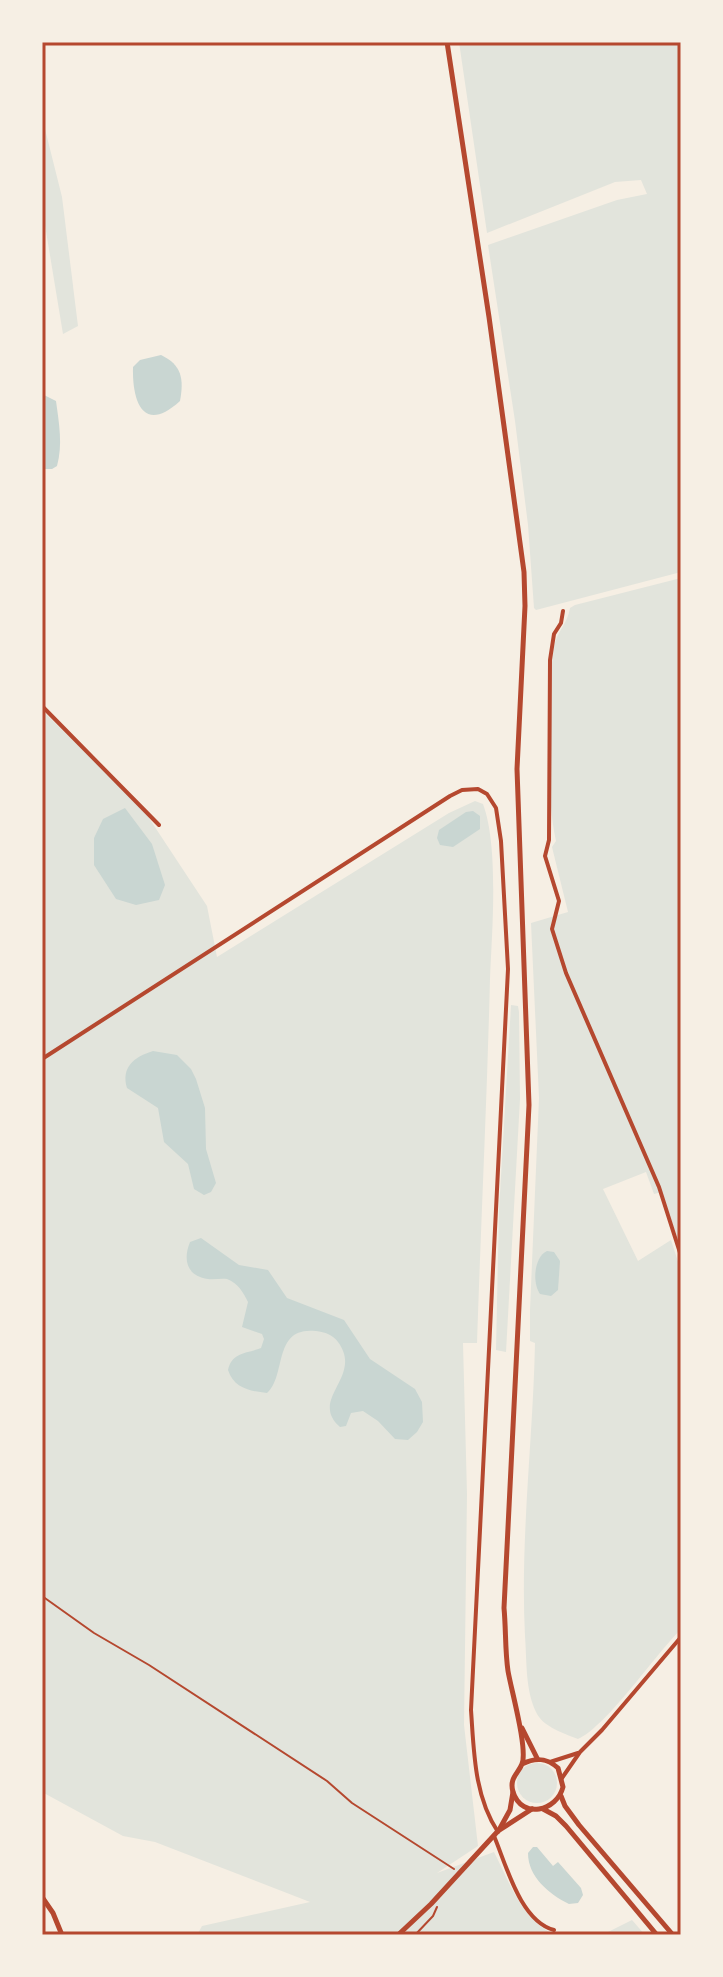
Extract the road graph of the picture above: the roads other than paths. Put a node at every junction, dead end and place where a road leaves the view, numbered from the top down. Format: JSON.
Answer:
{"nodes":[{"id":1,"x":447,"y":42,"type":"edge"},
{"id":2,"x":563,"y":611,"type":"dead end"},
{"id":3,"x":42,"y":706,"type":"edge"},
{"id":4,"x":159,"y":825,"type":"dead end"},
{"id":5,"x":42,"y":1059,"type":"edge"},
{"id":6,"x":681,"y":1256,"type":"edge"},
{"id":7,"x":681,"y":1637,"type":"edge"},
{"id":8,"x":519,"y":1724,"type":"junction"},
{"id":9,"x":580,"y":1752,"type":"junction"},
{"id":10,"x":538,"y":1759,"type":"junction"},
{"id":11,"x":550,"y":1762,"type":"junction"},
{"id":12,"x":522,"y":1764,"type":"junction"},
{"id":13,"x":562,"y":1778,"type":"junction"},
{"id":14,"x":513,"y":1792,"type":"junction"},
{"id":15,"x":561,"y":1794,"type":"junction"},
{"id":16,"x":532,"y":1809,"type":"junction"},
{"id":17,"x":543,"y":1809,"type":"junction"},
{"id":18,"x":497,"y":1833,"type":"junction"},
{"id":19,"x":42,"y":1897,"type":"edge"},
{"id":20,"x":554,"y":1930,"type":"dead end"},
{"id":21,"x":62,"y":1935,"type":"edge"},
{"id":22,"x":398,"y":1935,"type":"edge"},
{"id":23,"x":657,"y":1935,"type":"edge"},
{"id":24,"x":673,"y":1935,"type":"edge"}],
"edges":[{"from":1,"to":8,"type":"main road"},
{"from":2,"to":6,"type":"street"},
{"from":3,"to":4,"type":"street"},
{"from":5,"to":18,"type":"street"},
{"from":7,"to":9,"type":"street"},
{"from":8,"to":10,"type":"main road"},
{"from":8,"to":12,"type":"main road"},
{"from":9,"to":11,"type":"street"},
{"from":9,"to":13,"type":"street"},
{"from":10,"to":11,"type":"main road"},
{"from":10,"to":12,"type":"main road"},
{"from":11,"to":13,"type":"main road"},
{"from":12,"to":14,"type":"main road"},
{"from":13,"to":15,"type":"main road"},
{"from":14,"to":16,"type":"main road"},
{"from":14,"to":18,"type":"main road"},
{"from":15,"to":17,"type":"main road"},
{"from":15,"to":24,"type":"main road"},
{"from":16,"to":17,"type":"main road"},
{"from":16,"to":18,"type":"main road"},
{"from":17,"to":23,"type":"main road"},
{"from":18,"to":20,"type":"street"},
{"from":18,"to":22,"type":"main road"},
{"from":19,"to":21,"type":"main road"}]}
